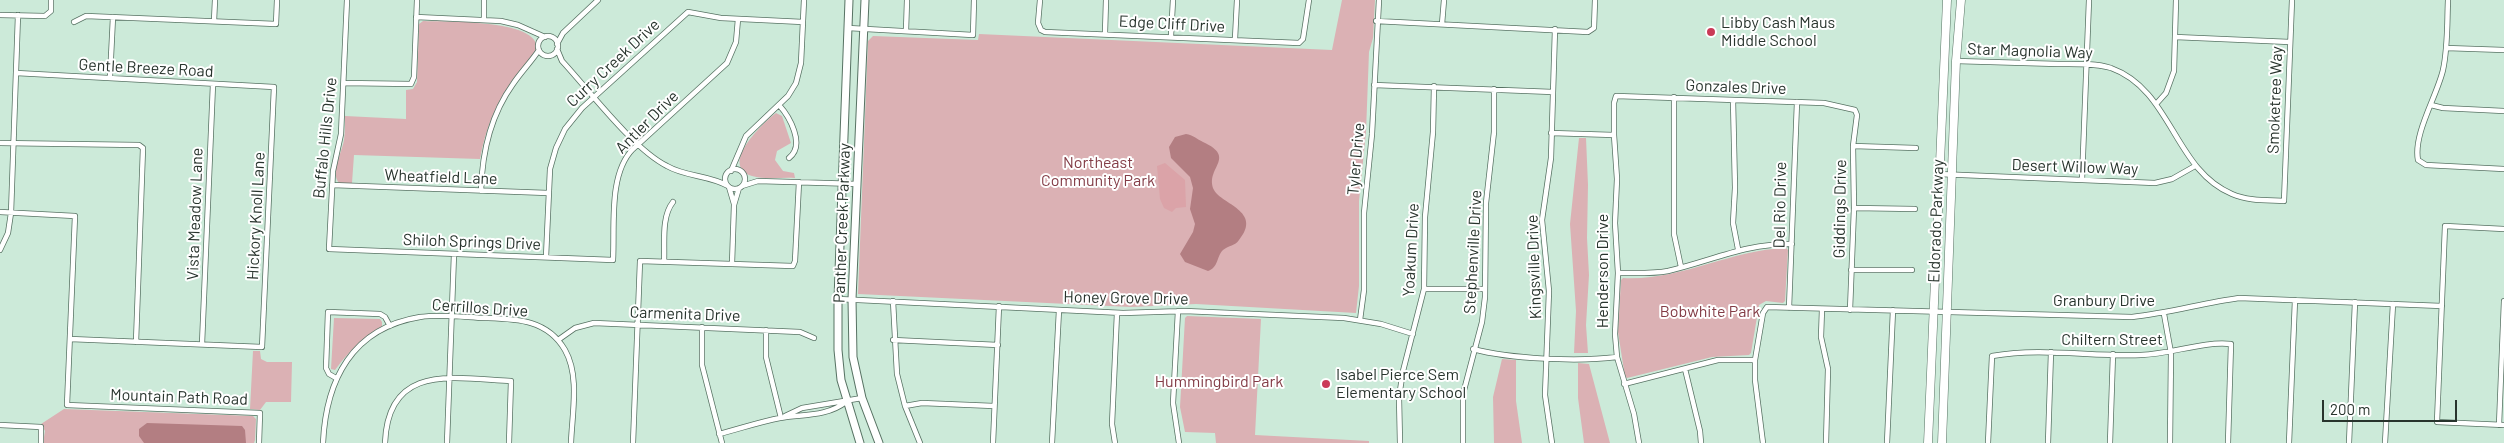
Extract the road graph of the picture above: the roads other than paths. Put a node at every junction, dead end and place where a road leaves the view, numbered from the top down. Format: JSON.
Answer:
{"nodes":[{"id":1,"x":51,"y":0,"type":"edge"},
{"id":2,"x":215,"y":0,"type":"edge"},
{"id":3,"x":278,"y":0,"type":"edge"},
{"id":4,"x":347,"y":0,"type":"edge"},
{"id":5,"x":417,"y":0,"type":"edge"},
{"id":6,"x":484,"y":0,"type":"edge"},
{"id":7,"x":598,"y":0,"type":"edge"},
{"id":8,"x":804,"y":0,"type":"edge"},
{"id":9,"x":849,"y":0,"type":"edge"},
{"id":10,"x":865,"y":0,"type":"edge"},
{"id":11,"x":907,"y":0,"type":"edge"},
{"id":12,"x":974,"y":0,"type":"edge"},
{"id":13,"x":1040,"y":0,"type":"edge"},
{"id":14,"x":1106,"y":0,"type":"edge"},
{"id":15,"x":1174,"y":0,"type":"edge"},
{"id":16,"x":1237,"y":0,"type":"edge"},
{"id":17,"x":1309,"y":0,"type":"edge"},
{"id":18,"x":1379,"y":0,"type":"edge"},
{"id":19,"x":1444,"y":0,"type":"edge"},
{"id":20,"x":1595,"y":0,"type":"edge"},
{"id":21,"x":1947,"y":0,"type":"edge"},
{"id":22,"x":1961,"y":0,"type":"edge"},
{"id":23,"x":2089,"y":0,"type":"edge"},
{"id":24,"x":2176,"y":0,"type":"edge"},
{"id":25,"x":2292,"y":0,"type":"edge"},
{"id":26,"x":2448,"y":0,"type":"edge"},
{"id":27,"x":0,"y":15,"type":"edge"},
{"id":28,"x":18,"y":16,"type":"junction"},
{"id":29,"x":113,"y":17,"type":"junction"},
{"id":30,"x":416,"y":17,"type":"junction"},
{"id":31,"x":738,"y":19,"type":"junction"},
{"id":32,"x":484,"y":20,"type":"junction"},
{"id":33,"x":214,"y":21,"type":"junction"},
{"id":34,"x":1376,"y":21,"type":"junction"},
{"id":35,"x":74,"y":22,"type":"dead end"},
{"id":36,"x":803,"y":22,"type":"junction"},
{"id":37,"x":1442,"y":24,"type":"junction"},
{"id":38,"x":848,"y":28,"type":"junction"},
{"id":39,"x":864,"y":29,"type":"junction"},
{"id":40,"x":1555,"y":29,"type":"junction"},
{"id":41,"x":906,"y":31,"type":"junction"},
{"id":42,"x":533,"y":32,"type":"junction"},
{"id":43,"x":563,"y":33,"type":"junction"},
{"id":44,"x":1105,"y":33,"type":"junction"},
{"id":45,"x":1171,"y":36,"type":"junction"},
{"id":46,"x":548,"y":37,"type":"junction"},
{"id":47,"x":2175,"y":37,"type":"junction"},
{"id":48,"x":1235,"y":39,"type":"junction"},
{"id":49,"x":2290,"y":42,"type":"junction"},
{"id":50,"x":557,"y":46,"type":"junction"},
{"id":51,"x":539,"y":48,"type":"junction"},
{"id":52,"x":2446,"y":48,"type":"junction"},
{"id":53,"x":2504,"y":50,"type":"edge"},
{"id":54,"x":547,"y":55,"type":"junction"},
{"id":55,"x":1944,"y":60,"type":"junction"},
{"id":56,"x":562,"y":61,"type":"junction"},
{"id":57,"x":1956,"y":61,"type":"junction"},
{"id":58,"x":531,"y":62,"type":"junction"},
{"id":59,"x":2087,"y":64,"type":"junction"},
{"id":60,"x":16,"y":74,"type":"junction"},
{"id":61,"x":110,"y":77,"type":"junction"},
{"id":62,"x":344,"y":83,"type":"junction"},
{"id":63,"x":213,"y":84,"type":"junction"},
{"id":64,"x":1374,"y":85,"type":"junction"},
{"id":65,"x":1434,"y":86,"type":"junction"},
{"id":66,"x":274,"y":87,"type":"joint"},
{"id":67,"x":1494,"y":89,"type":"junction"},
{"id":68,"x":1553,"y":92,"type":"junction"},
{"id":69,"x":594,"y":96,"type":"junction"},
{"id":70,"x":1616,"y":96,"type":"joint"},
{"id":71,"x":1674,"y":98,"type":"junction"},
{"id":72,"x":1733,"y":100,"type":"junction"},
{"id":73,"x":1797,"y":102,"type":"junction"},
{"id":74,"x":2157,"y":103,"type":"junction"},
{"id":75,"x":779,"y":105,"type":"junction"},
{"id":76,"x":2430,"y":105,"type":"junction"},
{"id":77,"x":1855,"y":110,"type":"joint"},
{"id":78,"x":2504,"y":111,"type":"edge"},
{"id":79,"x":1551,"y":133,"type":"junction"},
{"id":80,"x":1614,"y":135,"type":"junction"},
{"id":81,"x":0,"y":143,"type":"edge"},
{"id":82,"x":14,"y":143,"type":"junction"},
{"id":83,"x":638,"y":144,"type":"junction"},
{"id":84,"x":1853,"y":146,"type":"junction"},
{"id":85,"x":1916,"y":148,"type":"dead end"},
{"id":86,"x":789,"y":158,"type":"dead end"},
{"id":87,"x":736,"y":160,"type":"junction"},
{"id":88,"x":2194,"y":166,"type":"junction"},
{"id":89,"x":2504,"y":169,"type":"edge"},
{"id":90,"x":740,"y":171,"type":"junction"},
{"id":91,"x":729,"y":172,"type":"junction"},
{"id":92,"x":1938,"y":174,"type":"junction"},
{"id":93,"x":744,"y":175,"type":"junction"},
{"id":94,"x":1951,"y":175,"type":"junction"},
{"id":95,"x":716,"y":179,"type":"junction"},
{"id":96,"x":2082,"y":180,"type":"junction"},
{"id":97,"x":758,"y":181,"type":"junction"},
{"id":98,"x":799,"y":182,"type":"junction"},
{"id":99,"x":842,"y":184,"type":"junction"},
{"id":100,"x":857,"y":184,"type":"junction"},
{"id":101,"x":332,"y":185,"type":"junction"},
{"id":102,"x":729,"y":186,"type":"junction"},
{"id":103,"x":740,"y":187,"type":"junction"},
{"id":104,"x":481,"y":191,"type":"junction"},
{"id":105,"x":548,"y":193,"type":"junction"},
{"id":106,"x":2284,"y":201,"type":"joint"},
{"id":107,"x":673,"y":202,"type":"dead end"},
{"id":108,"x":734,"y":205,"type":"junction"},
{"id":109,"x":1854,"y":208,"type":"junction"},
{"id":110,"x":1915,"y":209,"type":"dead end"},
{"id":111,"x":0,"y":212,"type":"edge"},
{"id":112,"x":11,"y":213,"type":"junction"},
{"id":113,"x":2504,"y":229,"type":"edge"},
{"id":114,"x":1792,"y":244,"type":"junction"},
{"id":115,"x":0,"y":248,"type":"edge"},
{"id":116,"x":329,"y":249,"type":"joint"},
{"id":117,"x":1738,"y":249,"type":"junction"},
{"id":118,"x":454,"y":254,"type":"junction"},
{"id":119,"x":546,"y":257,"type":"junction"},
{"id":120,"x":613,"y":260,"type":"joint"},
{"id":121,"x":664,"y":262,"type":"junction"},
{"id":122,"x":732,"y":264,"type":"junction"},
{"id":123,"x":1681,"y":267,"type":"junction"},
{"id":124,"x":1851,"y":270,"type":"junction"},
{"id":125,"x":1912,"y":270,"type":"dead end"},
{"id":126,"x":1618,"y":273,"type":"junction"},
{"id":127,"x":1424,"y":289,"type":"junction"},
{"id":128,"x":1485,"y":289,"type":"junction"},
{"id":129,"x":838,"y":299,"type":"junction"},
{"id":130,"x":852,"y":299,"type":"junction"},
{"id":131,"x":2296,"y":300,"type":"junction"},
{"id":132,"x":893,"y":301,"type":"junction"},
{"id":133,"x":2504,"y":301,"type":"edge"},
{"id":134,"x":2355,"y":302,"type":"junction"},
{"id":135,"x":2393,"y":304,"type":"junction"},
{"id":136,"x":1000,"y":306,"type":"junction"},
{"id":137,"x":2442,"y":306,"type":"junction"},
{"id":138,"x":1789,"y":308,"type":"junction"},
{"id":139,"x":1822,"y":308,"type":"junction"},
{"id":140,"x":1058,"y":310,"type":"junction"},
{"id":141,"x":1850,"y":310,"type":"junction"},
{"id":142,"x":1893,"y":310,"type":"junction"},
{"id":143,"x":1178,"y":311,"type":"junction"},
{"id":144,"x":1932,"y":312,"type":"junction"},
{"id":145,"x":1946,"y":312,"type":"junction"},
{"id":146,"x":1117,"y":313,"type":"junction"},
{"id":147,"x":2164,"y":314,"type":"junction"},
{"id":148,"x":452,"y":316,"type":"junction"},
{"id":149,"x":1360,"y":320,"type":"junction"},
{"id":150,"x":638,"y":325,"type":"junction"},
{"id":151,"x":390,"y":326,"type":"junction"},
{"id":152,"x":702,"y":327,"type":"junction"},
{"id":153,"x":766,"y":330,"type":"junction"},
{"id":154,"x":1413,"y":334,"type":"junction"},
{"id":155,"x":814,"y":338,"type":"dead end"},
{"id":156,"x":70,"y":339,"type":"junction"},
{"id":157,"x":558,"y":340,"type":"junction"},
{"id":158,"x":893,"y":340,"type":"junction"},
{"id":159,"x":136,"y":342,"type":"junction"},
{"id":160,"x":202,"y":344,"type":"junction"},
{"id":161,"x":998,"y":345,"type":"junction"},
{"id":162,"x":1473,"y":349,"type":"junction"},
{"id":163,"x":2051,"y":352,"type":"junction"},
{"id":164,"x":2171,"y":353,"type":"junction"},
{"id":165,"x":2113,"y":354,"type":"junction"},
{"id":166,"x":1546,"y":357,"type":"junction"},
{"id":167,"x":1617,"y":357,"type":"junction"},
{"id":168,"x":1755,"y":360,"type":"junction"},
{"id":169,"x":1685,"y":369,"type":"junction"},
{"id":170,"x":336,"y":378,"type":"junction"},
{"id":171,"x":449,"y":378,"type":"junction"},
{"id":172,"x":1624,"y":384,"type":"junction"},
{"id":173,"x":862,"y":398,"type":"junction"},
{"id":174,"x":847,"y":402,"type":"junction"},
{"id":175,"x":905,"y":406,"type":"junction"},
{"id":176,"x":994,"y":406,"type":"junction"},
{"id":177,"x":781,"y":418,"type":"junction"},
{"id":178,"x":0,"y":425,"type":"edge"},
{"id":179,"x":2502,"y":425,"type":"edge"},
{"id":180,"x":719,"y":434,"type":"junction"},
{"id":181,"x":41,"y":443,"type":"edge"},
{"id":182,"x":259,"y":443,"type":"edge"},
{"id":183,"x":323,"y":443,"type":"edge"},
{"id":184,"x":385,"y":443,"type":"edge"},
{"id":185,"x":447,"y":443,"type":"edge"},
{"id":186,"x":509,"y":443,"type":"edge"},
{"id":187,"x":571,"y":443,"type":"edge"},
{"id":188,"x":634,"y":443,"type":"edge"},
{"id":189,"x":722,"y":443,"type":"edge"},
{"id":190,"x":860,"y":443,"type":"edge"},
{"id":191,"x":879,"y":443,"type":"edge"},
{"id":192,"x":920,"y":443,"type":"edge"},
{"id":193,"x":994,"y":443,"type":"edge"},
{"id":194,"x":1052,"y":443,"type":"edge"},
{"id":195,"x":1115,"y":443,"type":"edge"},
{"id":196,"x":1179,"y":443,"type":"edge"},
{"id":197,"x":1400,"y":443,"type":"edge"},
{"id":198,"x":1463,"y":443,"type":"edge"},
{"id":199,"x":1552,"y":443,"type":"edge"},
{"id":200,"x":1639,"y":443,"type":"edge"},
{"id":201,"x":1701,"y":443,"type":"edge"},
{"id":202,"x":1763,"y":443,"type":"edge"},
{"id":203,"x":1826,"y":443,"type":"edge"},
{"id":204,"x":1887,"y":443,"type":"edge"},
{"id":205,"x":1928,"y":443,"type":"edge"},
{"id":206,"x":1942,"y":443,"type":"edge"},
{"id":207,"x":1988,"y":443,"type":"edge"},
{"id":208,"x":2048,"y":443,"type":"edge"},
{"id":209,"x":2110,"y":443,"type":"edge"},
{"id":210,"x":2170,"y":443,"type":"edge"},
{"id":211,"x":2228,"y":443,"type":"edge"},
{"id":212,"x":2289,"y":443,"type":"edge"},
{"id":213,"x":2349,"y":443,"type":"edge"},
{"id":214,"x":2385,"y":443,"type":"edge"}],
"edges":[{"from":1,"to":28,"type":"street"},
{"from":2,"to":33,"type":"street"},
{"from":3,"to":33,"type":"street"},
{"from":4,"to":62,"type":"street","name":"Buffalo Hills Drive"},
{"from":5,"to":30,"type":"street"},
{"from":6,"to":32,"type":"street"},
{"from":7,"to":43,"type":"street"},
{"from":8,"to":36,"type":"street"},
{"from":9,"to":38,"type":"main road","name":"Panther Creek Parkway"},
{"from":10,"to":39,"type":"main road","name":"Panther Creek Parkway"},
{"from":11,"to":41,"type":"street"},
{"from":12,"to":41,"type":"street"},
{"from":13,"to":44,"type":"street","name":"Edge Cliff Drive"},
{"from":14,"to":44,"type":"street"},
{"from":15,"to":45,"type":"street"},
{"from":16,"to":48,"type":"street"},
{"from":17,"to":48,"type":"street","name":"Edge Cliff Drive"},
{"from":18,"to":34,"type":"street","name":"Tyler Drive"},
{"from":19,"to":37,"type":"street"},
{"from":20,"to":40,"type":"street"},
{"from":21,"to":55,"type":"main road","name":"Eldorado Parkway"},
{"from":22,"to":57,"type":"main road","name":"Eldorado Parkway"},
{"from":23,"to":59,"type":"street"},
{"from":24,"to":47,"type":"street"},
{"from":25,"to":49,"type":"street","name":"Smoketree Way"},
{"from":26,"to":52,"type":"street"},
{"from":27,"to":28,"type":"street"},
{"from":28,"to":60,"type":"street"},
{"from":29,"to":33,"type":"street"},
{"from":29,"to":35,"type":"street"},
{"from":29,"to":61,"type":"street"},
{"from":30,"to":32,"type":"street"},
{"from":30,"to":62,"type":"street"},
{"from":31,"to":36,"type":"street"},
{"from":31,"to":69,"type":"street","name":"Curry Creek Drive"},
{"from":31,"to":83,"type":"street","name":"Antler Drive"},
{"from":32,"to":42,"type":"street"},
{"from":34,"to":37,"type":"street"},
{"from":34,"to":64,"type":"street","name":"Tyler Drive"},
{"from":36,"to":75,"type":"street"},
{"from":37,"to":40,"type":"street"},
{"from":38,"to":39,"type":"street"},
{"from":38,"to":99,"type":"main road","name":"Panther Creek Parkway"},
{"from":39,"to":41,"type":"street"},
{"from":39,"to":100,"type":"main road","name":"Panther Creek Parkway"},
{"from":40,"to":68,"type":"street","name":"Kingsville Drive"},
{"from":42,"to":46,"type":"street"},
{"from":42,"to":51,"type":"street"},
{"from":43,"to":46,"type":"street"},
{"from":43,"to":50,"type":"street"},
{"from":44,"to":45,"type":"street","name":"Edge Cliff Drive"},
{"from":45,"to":48,"type":"street","name":"Edge Cliff Drive"},
{"from":46,"to":50,"type":"street"},
{"from":46,"to":51,"type":"street"},
{"from":47,"to":49,"type":"street"},
{"from":47,"to":74,"type":"street"},
{"from":49,"to":106,"type":"street","name":"Smoketree Way"},
{"from":50,"to":54,"type":"street"},
{"from":50,"to":56,"type":"street"},
{"from":51,"to":54,"type":"street"},
{"from":51,"to":58,"type":"street"},
{"from":52,"to":53,"type":"street"},
{"from":52,"to":76,"type":"street"},
{"from":54,"to":56,"type":"street"},
{"from":54,"to":58,"type":"street"},
{"from":55,"to":57,"type":"main road"},
{"from":55,"to":92,"type":"main road","name":"Eldorado Parkway"},
{"from":56,"to":69,"type":"street"},
{"from":57,"to":59,"type":"street","name":"Star Magnolia Way"},
{"from":57,"to":94,"type":"main road","name":"Eldorado Parkway"},
{"from":58,"to":104,"type":"street"},
{"from":59,"to":74,"type":"street","name":"Star Magnolia Way"},
{"from":59,"to":96,"type":"street"},
{"from":60,"to":61,"type":"street","name":"Gentle Breeze Road"},
{"from":60,"to":82,"type":"street"},
{"from":61,"to":63,"type":"street","name":"Gentle Breeze Road"},
{"from":62,"to":101,"type":"street","name":"Buffalo Hills Drive"},
{"from":63,"to":66,"type":"street","name":"Gentle Breeze Road"},
{"from":63,"to":160,"type":"street","name":"Vista Meadow Lane"},
{"from":64,"to":65,"type":"street"},
{"from":64,"to":149,"type":"street","name":"Tyler Drive"},
{"from":65,"to":67,"type":"street"},
{"from":65,"to":127,"type":"street","name":"Yoakum Drive"},
{"from":66,"to":160,"type":"street","name":"Hickory Knoll Lane"},
{"from":67,"to":68,"type":"street"},
{"from":67,"to":128,"type":"street","name":"Stephenville Drive"},
{"from":68,"to":79,"type":"street","name":"Kingsville Drive"},
{"from":69,"to":83,"type":"street"},
{"from":69,"to":105,"type":"street","name":"Curry Creek Drive"},
{"from":70,"to":71,"type":"street","name":"Gonzales Drive"},
{"from":70,"to":80,"type":"street","name":"Henderson Drive"},
{"from":71,"to":72,"type":"street","name":"Gonzales Drive"},
{"from":71,"to":123,"type":"street"},
{"from":72,"to":73,"type":"street","name":"Gonzales Drive"},
{"from":72,"to":117,"type":"street"},
{"from":73,"to":77,"type":"street","name":"Gonzales Drive"},
{"from":73,"to":114,"type":"street","name":"Del Rio Drive"},
{"from":74,"to":88,"type":"street","name":"Star Magnolia Way"},
{"from":75,"to":86,"type":"street"},
{"from":75,"to":87,"type":"street"},
{"from":76,"to":78,"type":"street"},
{"from":76,"to":89,"type":"street"},
{"from":77,"to":84,"type":"street","name":"Giddings Drive"},
{"from":79,"to":80,"type":"street"},
{"from":79,"to":166,"type":"street","name":"Kingsville Drive"},
{"from":80,"to":126,"type":"street","name":"Henderson Drive"},
{"from":81,"to":82,"type":"street"},
{"from":82,"to":112,"type":"street"},
{"from":82,"to":159,"type":"street"},
{"from":83,"to":95,"type":"street"},
{"from":83,"to":120,"type":"street","name":"Antler Drive"},
{"from":84,"to":85,"type":"street"},
{"from":84,"to":109,"type":"street","name":"Giddings Drive"},
{"from":87,"to":90,"type":"street"},
{"from":87,"to":91,"type":"street"},
{"from":88,"to":96,"type":"street","name":"Desert Willow Way"},
{"from":88,"to":106,"type":"street","name":"Star Magnolia Way"},
{"from":90,"to":91,"type":"street"},
{"from":90,"to":93,"type":"street"},
{"from":91,"to":95,"type":"street"},
{"from":91,"to":102,"type":"street"},
{"from":92,"to":94,"type":"street","name":"Desert Willow Way"},
{"from":92,"to":144,"type":"main road","name":"Eldorado Parkway"},
{"from":93,"to":97,"type":"street"},
{"from":93,"to":103,"type":"street"},
{"from":94,"to":96,"type":"street","name":"Desert Willow Way"},
{"from":94,"to":145,"type":"main road","name":"Eldorado Parkway"},
{"from":95,"to":102,"type":"street"},
{"from":97,"to":98,"type":"street"},
{"from":97,"to":103,"type":"street"},
{"from":98,"to":99,"type":"street"},
{"from":98,"to":122,"type":"street"},
{"from":99,"to":100,"type":"street"},
{"from":99,"to":129,"type":"main road","name":"Panther Creek Parkway"},
{"from":100,"to":130,"type":"main road","name":"Panther Creek Parkway"},
{"from":101,"to":104,"type":"street","name":"Wheatfield Lane"},
{"from":101,"to":116,"type":"street","name":"Buffalo Hills Drive"},
{"from":102,"to":103,"type":"street"},
{"from":102,"to":108,"type":"street"},
{"from":103,"to":108,"type":"street"},
{"from":104,"to":105,"type":"street","name":"Wheatfield Lane"},
{"from":105,"to":119,"type":"street","name":"Curry Creek Drive"},
{"from":107,"to":121,"type":"street"},
{"from":108,"to":122,"type":"street"},
{"from":109,"to":110,"type":"street"},
{"from":109,"to":124,"type":"street","name":"Giddings Drive"},
{"from":111,"to":112,"type":"street"},
{"from":112,"to":115,"type":"street"},
{"from":112,"to":156,"type":"street"},
{"from":113,"to":137,"type":"street"},
{"from":114,"to":117,"type":"street"},
{"from":114,"to":138,"type":"street","name":"Del Rio Drive"},
{"from":116,"to":118,"type":"street","name":"Shiloh Springs Drive"},
{"from":117,"to":123,"type":"street"},
{"from":118,"to":119,"type":"street","name":"Shiloh Springs Drive"},
{"from":118,"to":148,"type":"street"},
{"from":119,"to":120,"type":"street","name":"Shiloh Springs Drive"},
{"from":121,"to":122,"type":"street"},
{"from":121,"to":150,"type":"street"},
{"from":123,"to":126,"type":"street"},
{"from":124,"to":125,"type":"street"},
{"from":124,"to":141,"type":"street","name":"Giddings Drive"},
{"from":126,"to":167,"type":"street","name":"Henderson Drive"},
{"from":127,"to":128,"type":"street"},
{"from":127,"to":154,"type":"street","name":"Yoakum Drive"},
{"from":128,"to":162,"type":"street","name":"Stephenville Drive"},
{"from":129,"to":130,"type":"street","name":"Honey Grove Drive"},
{"from":129,"to":174,"type":"main road","name":"Panther Creek Parkway"},
{"from":130,"to":132,"type":"street","name":"Honey Grove Drive"},
{"from":130,"to":173,"type":"main road","name":"Panther Creek Parkway"},
{"from":131,"to":134,"type":"street","name":"Granbury Drive"},
{"from":131,"to":147,"type":"street","name":"Granbury Drive"},
{"from":131,"to":212,"type":"street"},
{"from":132,"to":136,"type":"street","name":"Honey Grove Drive"},
{"from":132,"to":158,"type":"street"},
{"from":133,"to":179,"type":"street"},
{"from":134,"to":135,"type":"street","name":"Granbury Drive"},
{"from":134,"to":213,"type":"street"},
{"from":135,"to":137,"type":"street","name":"Granbury Drive"},
{"from":135,"to":214,"type":"street"},
{"from":136,"to":140,"type":"street","name":"Honey Grove Drive"},
{"from":136,"to":161,"type":"street"},
{"from":137,"to":179,"type":"street"},
{"from":138,"to":139,"type":"street","name":"Granbury Drive"},
{"from":138,"to":168,"type":"street","name":"Granbury Drive"},
{"from":139,"to":141,"type":"street","name":"Granbury Drive"},
{"from":139,"to":203,"type":"street"},
{"from":140,"to":146,"type":"street","name":"Honey Grove Drive"},
{"from":140,"to":194,"type":"street"},
{"from":141,"to":142,"type":"street","name":"Granbury Drive"},
{"from":142,"to":144,"type":"street","name":"Granbury Drive"},
{"from":142,"to":204,"type":"street"},
{"from":143,"to":146,"type":"street","name":"Honey Grove Drive"},
{"from":143,"to":149,"type":"street","name":"Honey Grove Drive"},
{"from":143,"to":196,"type":"street"},
{"from":144,"to":145,"type":"street","name":"Granbury Drive"},
{"from":144,"to":205,"type":"main road","name":"Eldorado Parkway"},
{"from":145,"to":147,"type":"street","name":"Granbury Drive"},
{"from":145,"to":206,"type":"main road","name":"Eldorado Parkway"},
{"from":146,"to":195,"type":"street"},
{"from":147,"to":164,"type":"street"},
{"from":148,"to":151,"type":"street","name":"Cerrillos Drive"},
{"from":148,"to":157,"type":"street","name":"Cerrillos Drive"},
{"from":148,"to":171,"type":"street"},
{"from":149,"to":154,"type":"street","name":"Honey Grove Drive"},
{"from":150,"to":152,"type":"street","name":"Carmenita Drive"},
{"from":150,"to":157,"type":"street","name":"Carmenita Drive"},
{"from":150,"to":188,"type":"street"},
{"from":151,"to":170,"type":"street","name":"Cerrillos Drive"},
{"from":151,"to":170,"type":"street"},
{"from":152,"to":153,"type":"street","name":"Carmenita Drive"},
{"from":152,"to":180,"type":"street"},
{"from":153,"to":155,"type":"street","name":"Carmenita Drive"},
{"from":153,"to":177,"type":"street"},
{"from":154,"to":197,"type":"street","name":"Yoakum Drive"},
{"from":156,"to":159,"type":"street"},
{"from":156,"to":182,"type":"street","name":"Mountain Path Road"},
{"from":157,"to":187,"type":"street"},
{"from":158,"to":161,"type":"street"},
{"from":158,"to":175,"type":"street"},
{"from":159,"to":160,"type":"street"},
{"from":161,"to":176,"type":"street"},
{"from":162,"to":166,"type":"street"},
{"from":162,"to":198,"type":"street","name":"Stephenville Drive"},
{"from":163,"to":165,"type":"street","name":"Chiltern Street"},
{"from":163,"to":207,"type":"street","name":"Chiltern Street"},
{"from":163,"to":208,"type":"street"},
{"from":164,"to":165,"type":"street","name":"Chiltern Street"},
{"from":164,"to":210,"type":"street"},
{"from":164,"to":211,"type":"street","name":"Chiltern Street"},
{"from":165,"to":209,"type":"street"},
{"from":166,"to":167,"type":"street"},
{"from":166,"to":199,"type":"street","name":"Kingsville Drive"},
{"from":167,"to":172,"type":"street","name":"Henderson Drive"},
{"from":168,"to":169,"type":"street"},
{"from":168,"to":202,"type":"street"},
{"from":169,"to":172,"type":"street"},
{"from":169,"to":201,"type":"street"},
{"from":170,"to":183,"type":"street","name":"Cerrillos Drive"},
{"from":171,"to":184,"type":"street"},
{"from":171,"to":185,"type":"street"},
{"from":171,"to":186,"type":"street"},
{"from":172,"to":200,"type":"street","name":"Henderson Drive"},
{"from":173,"to":174,"type":"street"},
{"from":173,"to":191,"type":"main road","name":"Panther Creek Parkway"},
{"from":174,"to":177,"type":"street"},
{"from":174,"to":177,"type":"street"},
{"from":174,"to":190,"type":"main road","name":"Panther Creek Parkway"},
{"from":175,"to":176,"type":"street"},
{"from":175,"to":192,"type":"street"},
{"from":176,"to":193,"type":"street"},
{"from":177,"to":180,"type":"street"},
{"from":178,"to":181,"type":"street"},
{"from":180,"to":189,"type":"street"}]}
